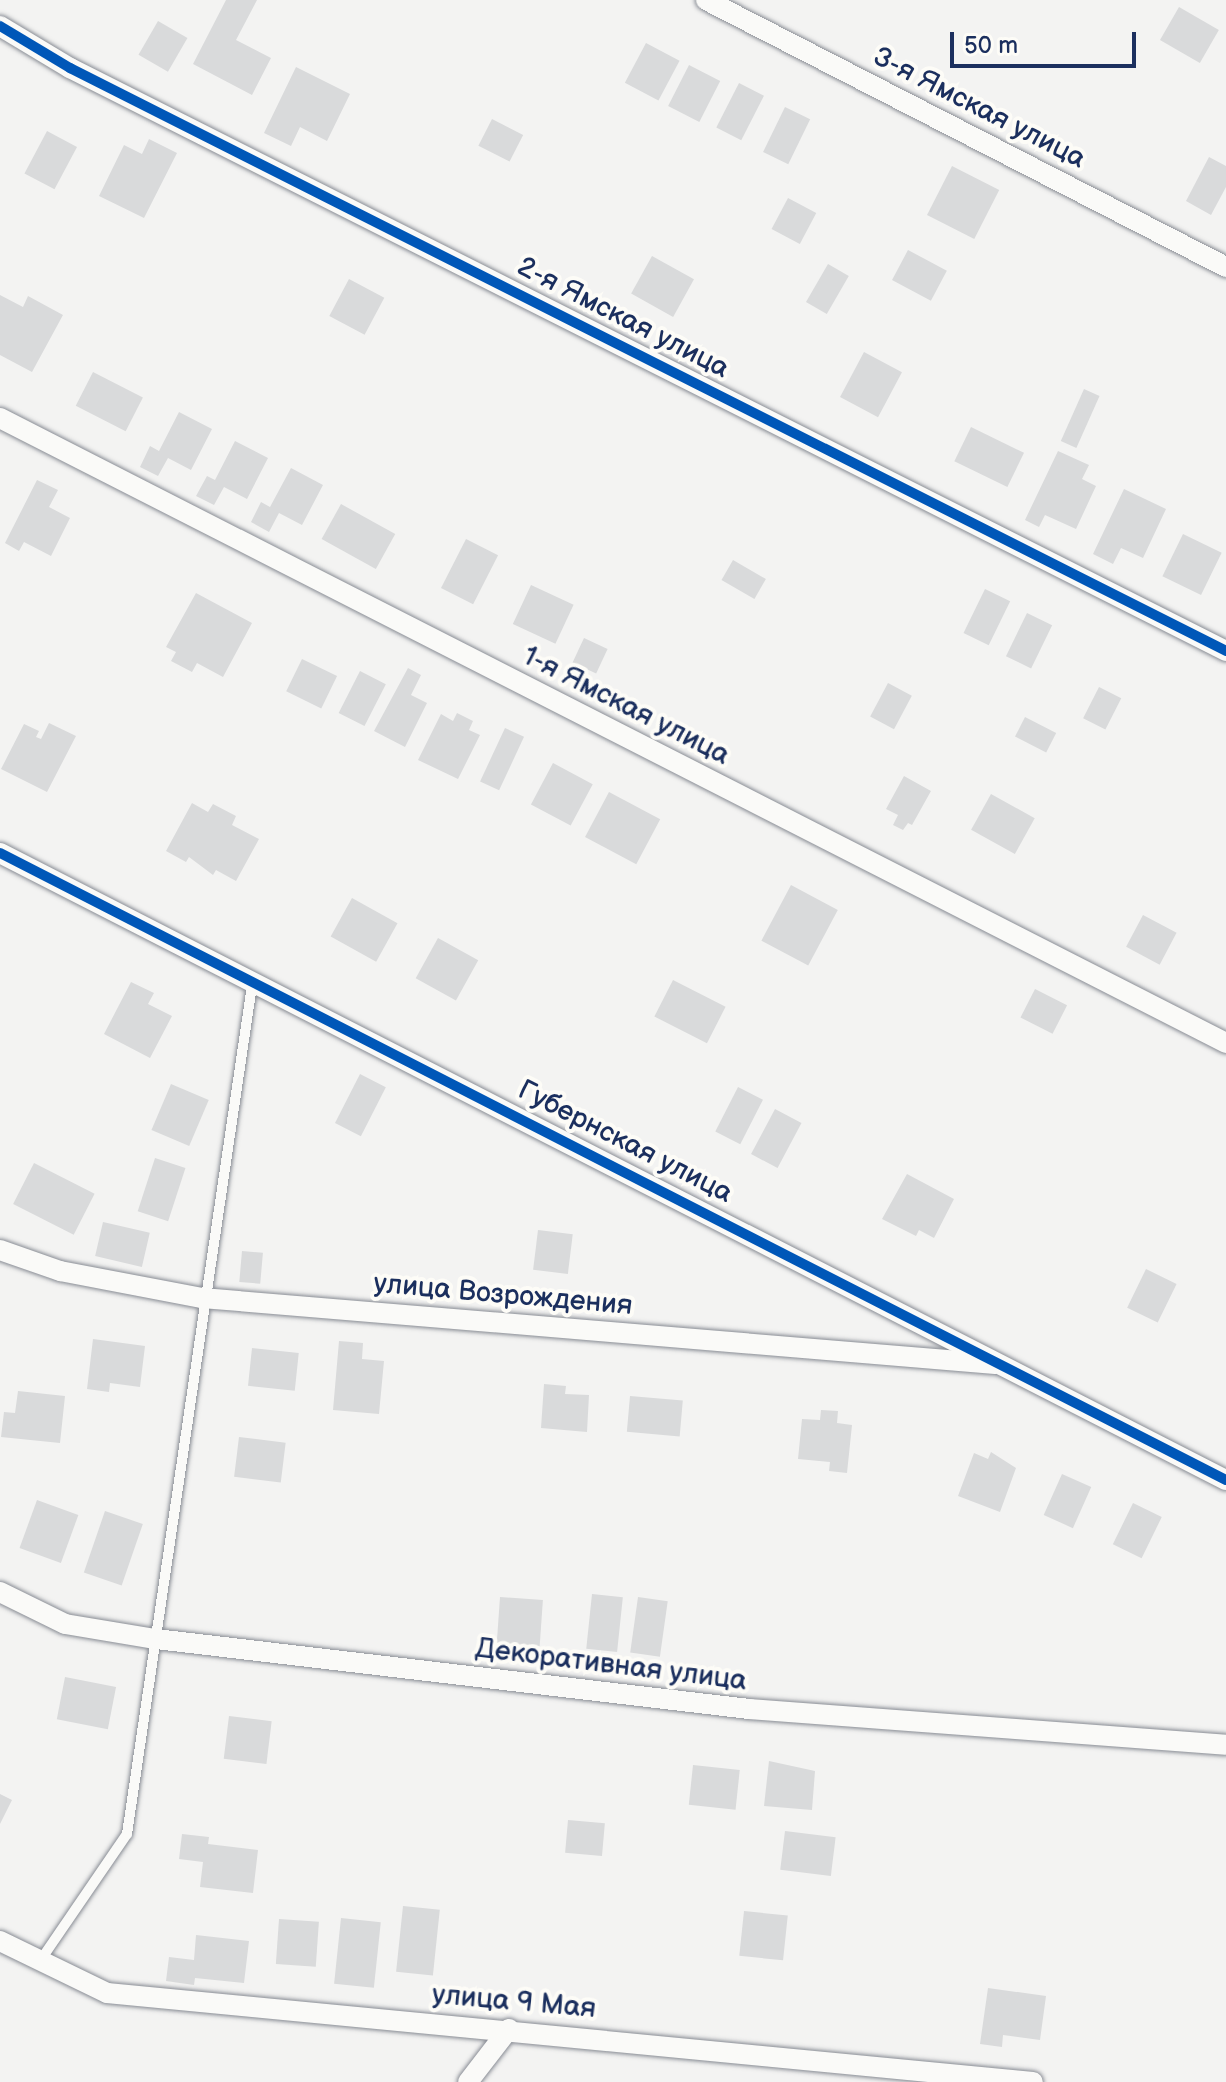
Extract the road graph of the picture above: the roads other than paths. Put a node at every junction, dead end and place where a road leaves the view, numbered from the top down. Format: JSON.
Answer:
{"nodes":[{"id":1,"x":706,"y":0,"type":"edge"},
{"id":2,"x":0,"y":26,"type":"edge"},
{"id":3,"x":1226,"y":267,"type":"edge"},
{"id":4,"x":0,"y":418,"type":"edge"},
{"id":5,"x":1226,"y":651,"type":"edge"},
{"id":6,"x":0,"y":853,"type":"edge"},
{"id":7,"x":253,"y":978,"type":"junction"},
{"id":8,"x":1226,"y":1043,"type":"edge"},
{"id":9,"x":0,"y":1250,"type":"edge"},
{"id":10,"x":202,"y":1298,"type":"junction"},
{"id":11,"x":1007,"y":1365,"type":"junction"},
{"id":12,"x":1226,"y":1480,"type":"edge"},
{"id":13,"x":0,"y":1592,"type":"edge"},
{"id":14,"x":156,"y":1639,"type":"junction"},
{"id":15,"x":1226,"y":1745,"type":"edge"},
{"id":16,"x":0,"y":1941,"type":"edge"},
{"id":17,"x":40,"y":1961,"type":"junction"},
{"id":18,"x":509,"y":2029,"type":"junction"},
{"id":19,"x":468,"y":2082,"type":"edge"},
{"id":20,"x":1033,"y":2082,"type":"edge"}],
"edges":[{"from":1,"to":3,"type":"street","name":"3-я Ямская улица"},
{"from":2,"to":5,"type":"street","name":"2-я Ямская улица"},
{"from":4,"to":8,"type":"street","name":"1-я Ямская улица"},
{"from":6,"to":7,"type":"street","name":"Губернская улица"},
{"from":7,"to":10,"type":"lane"},
{"from":7,"to":11,"type":"street","name":"Губернская улица"},
{"from":9,"to":10,"type":"street","name":"улица Возрождения"},
{"from":10,"to":11,"type":"street","name":"улица Возрождения"},
{"from":10,"to":14,"type":"lane"},
{"from":11,"to":12,"type":"street","name":"Губернская улица"},
{"from":13,"to":14,"type":"street","name":"Декоративная улица"},
{"from":14,"to":15,"type":"street","name":"Декоративная улица"},
{"from":14,"to":17,"type":"lane"},
{"from":16,"to":17,"type":"street","name":"улица 9 Мая"},
{"from":17,"to":18,"type":"street","name":"улица 9 Мая"},
{"from":18,"to":19,"type":"street"},
{"from":18,"to":20,"type":"street","name":"улица 9 Мая"}]}
